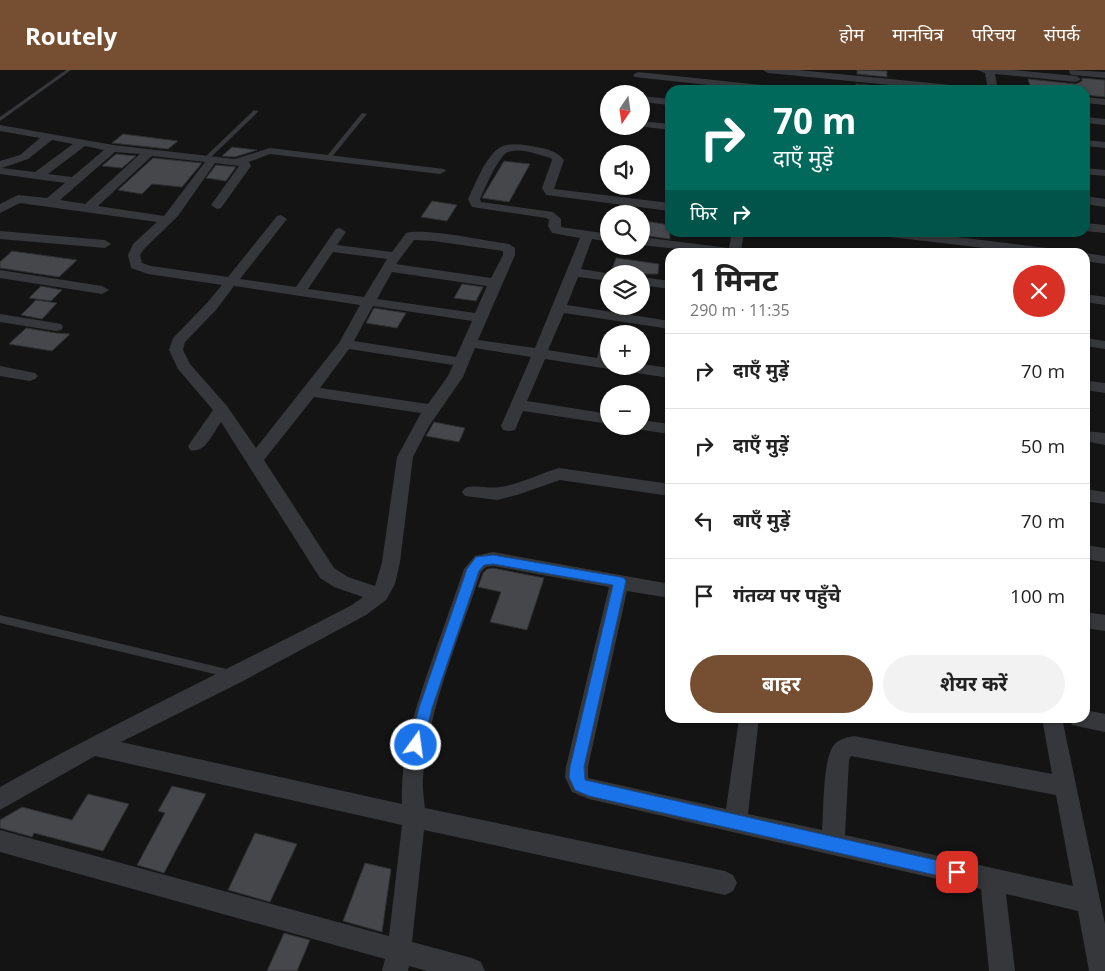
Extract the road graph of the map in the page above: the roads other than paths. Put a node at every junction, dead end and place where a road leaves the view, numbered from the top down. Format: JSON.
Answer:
{"nodes":[{"id":1,"x":69,"y":70,"type":"edge"},
{"id":2,"x":768,"y":70,"type":"edge"},
{"id":3,"x":982,"y":70,"type":"edge"},
{"id":4,"x":989,"y":71,"type":"edge"},
{"id":5,"x":638,"y":75,"type":"dead end"},
{"id":6,"x":865,"y":75,"type":"edge"},
{"id":7,"x":1105,"y":75,"type":"edge"},
{"id":8,"x":1078,"y":80,"type":"edge"},
{"id":9,"x":734,"y":85,"type":"edge"},
{"id":10,"x":904,"y":85,"type":"edge"},
{"id":11,"x":992,"y":85,"type":"edge"},
{"id":12,"x":650,"y":100,"type":"edge"},
{"id":13,"x":1090,"y":100,"type":"edge"},
{"id":14,"x":665,"y":101,"type":"edge"},
{"id":15,"x":1105,"y":102,"type":"edge"},
{"id":16,"x":256,"y":111,"type":"dead end"},
{"id":17,"x":364,"y":114,"type":"dead end"},
{"id":18,"x":0,"y":118,"type":"edge"},
{"id":19,"x":1090,"y":120,"type":"edge"},
{"id":20,"x":1105,"y":122,"type":"edge"},
{"id":21,"x":650,"y":125,"type":"edge"},
{"id":22,"x":665,"y":126,"type":"edge"},
{"id":23,"x":0,"y":128,"type":"edge"},
{"id":24,"x":49,"y":138,"type":"junction"},
{"id":25,"x":82,"y":143,"type":"junction"},
{"id":26,"x":1090,"y":144,"type":"edge"},
{"id":27,"x":1105,"y":146,"type":"edge"},
{"id":28,"x":113,"y":148,"type":"junction"},
{"id":29,"x":148,"y":153,"type":"junction"},
{"id":30,"x":329,"y":157,"type":"junction"},
{"id":31,"x":209,"y":159,"type":"junction"},
{"id":32,"x":243,"y":161,"type":"junction"},
{"id":33,"x":0,"y":165,"type":"edge"},
{"id":34,"x":0,"y":171,"type":"edge"},
{"id":35,"x":440,"y":171,"type":"dead end"},
{"id":36,"x":1090,"y":172,"type":"edge"},
{"id":37,"x":1105,"y":173,"type":"edge"},
{"id":38,"x":38,"y":176,"type":"junction"},
{"id":39,"x":72,"y":181,"type":"junction"},
{"id":40,"x":1090,"y":201,"type":"edge"},
{"id":41,"x":50,"y":202,"type":"junction"},
{"id":42,"x":1105,"y":203,"type":"edge"},
{"id":43,"x":217,"y":205,"type":"dead end"},
{"id":44,"x":665,"y":206,"type":"edge"},
{"id":45,"x":88,"y":208,"type":"junction"},
{"id":46,"x":0,"y":210,"type":"edge"},
{"id":47,"x":281,"y":219,"type":"dead end"},
{"id":48,"x":167,"y":220,"type":"junction"},
{"id":49,"x":1090,"y":228,"type":"edge"},
{"id":50,"x":1105,"y":229,"type":"edge"},
{"id":51,"x":340,"y":232,"type":"dead end"},
{"id":52,"x":0,"y":235,"type":"edge"},
{"id":53,"x":587,"y":235,"type":"junction"},
{"id":54,"x":600,"y":237,"type":"edge"},
{"id":55,"x":905,"y":237,"type":"edge"},
{"id":56,"x":650,"y":243,"type":"edge"},
{"id":57,"x":105,"y":244,"type":"dead end"},
{"id":58,"x":946,"y":246,"type":"edge"},
{"id":59,"x":329,"y":248,"type":"junction"},
{"id":60,"x":697,"y":248,"type":"edge"},
{"id":61,"x":980,"y":248,"type":"edge"},
{"id":62,"x":1090,"y":258,"type":"edge"},
{"id":63,"x":1105,"y":260,"type":"edge"},
{"id":64,"x":392,"y":262,"type":"junction"},
{"id":65,"x":573,"y":272,"type":"junction"},
{"id":66,"x":0,"y":274,"type":"edge"},
{"id":67,"x":600,"y":276,"type":"edge"},
{"id":68,"x":650,"y":282,"type":"edge"},
{"id":69,"x":230,"y":283,"type":"junction"},
{"id":70,"x":495,"y":283,"type":"junction"},
{"id":71,"x":665,"y":284,"type":"edge"},
{"id":72,"x":102,"y":290,"type":"dead end"},
{"id":73,"x":299,"y":292,"type":"junction"},
{"id":74,"x":1090,"y":299,"type":"edge"},
{"id":75,"x":1105,"y":301,"type":"edge"},
{"id":76,"x":370,"y":302,"type":"junction"},
{"id":77,"x":559,"y":308,"type":"junction"},
{"id":78,"x":613,"y":317,"type":"junction"},
{"id":79,"x":0,"y":318,"type":"edge"},
{"id":80,"x":482,"y":318,"type":"junction"},
{"id":81,"x":665,"y":324,"type":"edge"},
{"id":82,"x":611,"y":325,"type":"edge"},
{"id":83,"x":56,"y":327,"type":"dead end"},
{"id":84,"x":471,"y":343,"type":"junction"},
{"id":85,"x":1090,"y":343,"type":"edge"},
{"id":86,"x":345,"y":344,"type":"junction"},
{"id":87,"x":1105,"y":345,"type":"edge"},
{"id":88,"x":540,"y":354,"type":"junction"},
{"id":89,"x":462,"y":362,"type":"junction"},
{"id":90,"x":600,"y":363,"type":"edge"},
{"id":91,"x":650,"y":370,"type":"edge"},
{"id":92,"x":0,"y":371,"type":"edge"},
{"id":93,"x":665,"y":372,"type":"edge"},
{"id":94,"x":30,"y":376,"type":"dead end"},
{"id":95,"x":1090,"y":386,"type":"edge"},
{"id":96,"x":1105,"y":388,"type":"edge"},
{"id":97,"x":310,"y":391,"type":"junction"},
{"id":98,"x":519,"y":405,"type":"junction"},
{"id":99,"x":221,"y":410,"type":"junction"},
{"id":100,"x":432,"y":410,"type":"junction"},
{"id":101,"x":600,"y":418,"type":"edge"},
{"id":102,"x":509,"y":426,"type":"dead end"},
{"id":103,"x":650,"y":426,"type":"edge"},
{"id":104,"x":665,"y":428,"type":"edge"},
{"id":105,"x":1090,"y":437,"type":"edge"},
{"id":106,"x":1105,"y":440,"type":"edge"},
{"id":107,"x":196,"y":446,"type":"dead end"},
{"id":108,"x":255,"y":460,"type":"junction"},
{"id":109,"x":665,"y":489,"type":"edge"},
{"id":110,"x":471,"y":492,"type":"dead end"},
{"id":111,"x":1090,"y":496,"type":"edge"},
{"id":112,"x":1105,"y":498,"type":"edge"},
{"id":113,"x":1090,"y":553,"type":"edge"},
{"id":114,"x":1105,"y":555,"type":"edge"},
{"id":115,"x":620,"y":581,"type":"junction"},
{"id":116,"x":665,"y":590,"type":"edge"},
{"id":117,"x":379,"y":595,"type":"junction"},
{"id":118,"x":0,"y":620,"type":"edge"},
{"id":119,"x":1090,"y":621,"type":"edge"},
{"id":120,"x":1105,"y":623,"type":"edge"},
{"id":121,"x":236,"y":675,"type":"junction"},
{"id":122,"x":1090,"y":720,"type":"edge"},
{"id":123,"x":748,"y":723,"type":"edge"},
{"id":124,"x":1053,"y":723,"type":"edge"},
{"id":125,"x":1105,"y":723,"type":"edge"},
{"id":126,"x":93,"y":746,"type":"junction"},
{"id":127,"x":1066,"y":787,"type":"junction"},
{"id":128,"x":0,"y":798,"type":"edge"},
{"id":129,"x":414,"y":817,"type":"junction"},
{"id":130,"x":736,"y":822,"type":"junction"},
{"id":131,"x":0,"y":841,"type":"edge"},
{"id":132,"x":834,"y":845,"type":"junction"},
{"id":133,"x":992,"y":880,"type":"junction"},
{"id":134,"x":725,"y":883,"type":"dead end"},
{"id":135,"x":1088,"y":901,"type":"junction"},
{"id":136,"x":397,"y":962,"type":"edge"},
{"id":137,"x":1102,"y":962,"type":"edge"},
{"id":138,"x":472,"y":971,"type":"edge"},
{"id":139,"x":1002,"y":971,"type":"edge"}],
"edges":[{"from":1,"to":18,"type":"lane"},
{"from":2,"to":6,"type":"street"},
{"from":3,"to":4,"type":"street"},
{"from":4,"to":8,"type":"street"},
{"from":4,"to":11,"type":"street"},
{"from":5,"to":9,"type":"street"},
{"from":6,"to":10,"type":"street"},
{"from":7,"to":8,"type":"street"},
{"from":12,"to":14,"type":"street"},
{"from":13,"to":15,"type":"street"},
{"from":16,"to":31,"type":"lane"},
{"from":17,"to":30,"type":"lane"},
{"from":19,"to":20,"type":"street"},
{"from":21,"to":22,"type":"street"},
{"from":23,"to":24,"type":"street"},
{"from":24,"to":25,"type":"street"},
{"from":24,"to":33,"type":"street"},
{"from":25,"to":28,"type":"street"},
{"from":25,"to":38,"type":"street"},
{"from":26,"to":27,"type":"street"},
{"from":28,"to":29,"type":"street"},
{"from":28,"to":39,"type":"street"},
{"from":29,"to":31,"type":"street"},
{"from":29,"to":45,"type":"street"},
{"from":30,"to":32,"type":"street"},
{"from":30,"to":35,"type":"street"},
{"from":31,"to":32,"type":"street"},
{"from":31,"to":48,"type":"street"},
{"from":32,"to":43,"type":"street"},
{"from":34,"to":38,"type":"street"},
{"from":36,"to":37,"type":"street"},
{"from":38,"to":39,"type":"street"},
{"from":39,"to":41,"type":"street"},
{"from":40,"to":42,"type":"street"},
{"from":41,"to":45,"type":"street"},
{"from":41,"to":46,"type":"street"},
{"from":44,"to":53,"type":"street"},
{"from":45,"to":48,"type":"street"},
{"from":47,"to":69,"type":"street"},
{"from":48,"to":69,"type":"street"},
{"from":49,"to":50,"type":"street"},
{"from":51,"to":59,"type":"street"},
{"from":52,"to":57,"type":"street"},
{"from":53,"to":54,"type":"street"},
{"from":53,"to":65,"type":"street"},
{"from":55,"to":58,"type":"street"},
{"from":56,"to":60,"type":"street"},
{"from":58,"to":61,"type":"street"},
{"from":59,"to":64,"type":"street"},
{"from":59,"to":73,"type":"street"},
{"from":62,"to":63,"type":"street"},
{"from":64,"to":70,"type":"street"},
{"from":64,"to":70,"type":"street"},
{"from":64,"to":76,"type":"street"},
{"from":65,"to":67,"type":"street"},
{"from":65,"to":77,"type":"street"},
{"from":66,"to":72,"type":"street"},
{"from":68,"to":71,"type":"street"},
{"from":69,"to":73,"type":"street"},
{"from":69,"to":99,"type":"street"},
{"from":70,"to":80,"type":"street"},
{"from":73,"to":76,"type":"street"},
{"from":74,"to":75,"type":"street"},
{"from":76,"to":80,"type":"street"},
{"from":76,"to":86,"type":"street"},
{"from":77,"to":78,"type":"street"},
{"from":77,"to":88,"type":"street"},
{"from":78,"to":81,"type":"street"},
{"from":78,"to":82,"type":"street"},
{"from":79,"to":83,"type":"street"},
{"from":80,"to":84,"type":"street"},
{"from":84,"to":88,"type":"street"},
{"from":84,"to":89,"type":"street"},
{"from":85,"to":87,"type":"street"},
{"from":86,"to":89,"type":"street"},
{"from":86,"to":97,"type":"street"},
{"from":88,"to":90,"type":"street"},
{"from":88,"to":98,"type":"street"},
{"from":89,"to":100,"type":"street"},
{"from":91,"to":93,"type":"street"},
{"from":92,"to":94,"type":"street"},
{"from":95,"to":96,"type":"street"},
{"from":97,"to":100,"type":"street"},
{"from":97,"to":108,"type":"street"},
{"from":98,"to":101,"type":"street"},
{"from":98,"to":102,"type":"street"},
{"from":99,"to":107,"type":"street"},
{"from":99,"to":108,"type":"street"},
{"from":100,"to":117,"type":"street"},
{"from":103,"to":104,"type":"street"},
{"from":105,"to":106,"type":"street"},
{"from":108,"to":117,"type":"street"},
{"from":109,"to":110,"type":"street"},
{"from":111,"to":112,"type":"street"},
{"from":113,"to":114,"type":"street"},
{"from":115,"to":116,"type":"street"},
{"from":115,"to":129,"type":"street"},
{"from":115,"to":130,"type":"street"},
{"from":117,"to":121,"type":"street"},
{"from":118,"to":121,"type":"lane"},
{"from":119,"to":120,"type":"street"},
{"from":121,"to":126,"type":"street"},
{"from":122,"to":125,"type":"street"},
{"from":123,"to":130,"type":"street"},
{"from":124,"to":127,"type":"street"},
{"from":126,"to":128,"type":"street"},
{"from":126,"to":129,"type":"street"},
{"from":127,"to":132,"type":"street"},
{"from":127,"to":135,"type":"street"},
{"from":129,"to":134,"type":"street"},
{"from":129,"to":136,"type":"street"},
{"from":130,"to":132,"type":"street"},
{"from":131,"to":136,"type":"street"},
{"from":132,"to":133,"type":"street"},
{"from":133,"to":135,"type":"street"},
{"from":133,"to":139,"type":"street"},
{"from":135,"to":137,"type":"street"},
{"from":136,"to":138,"type":"street"}]}
